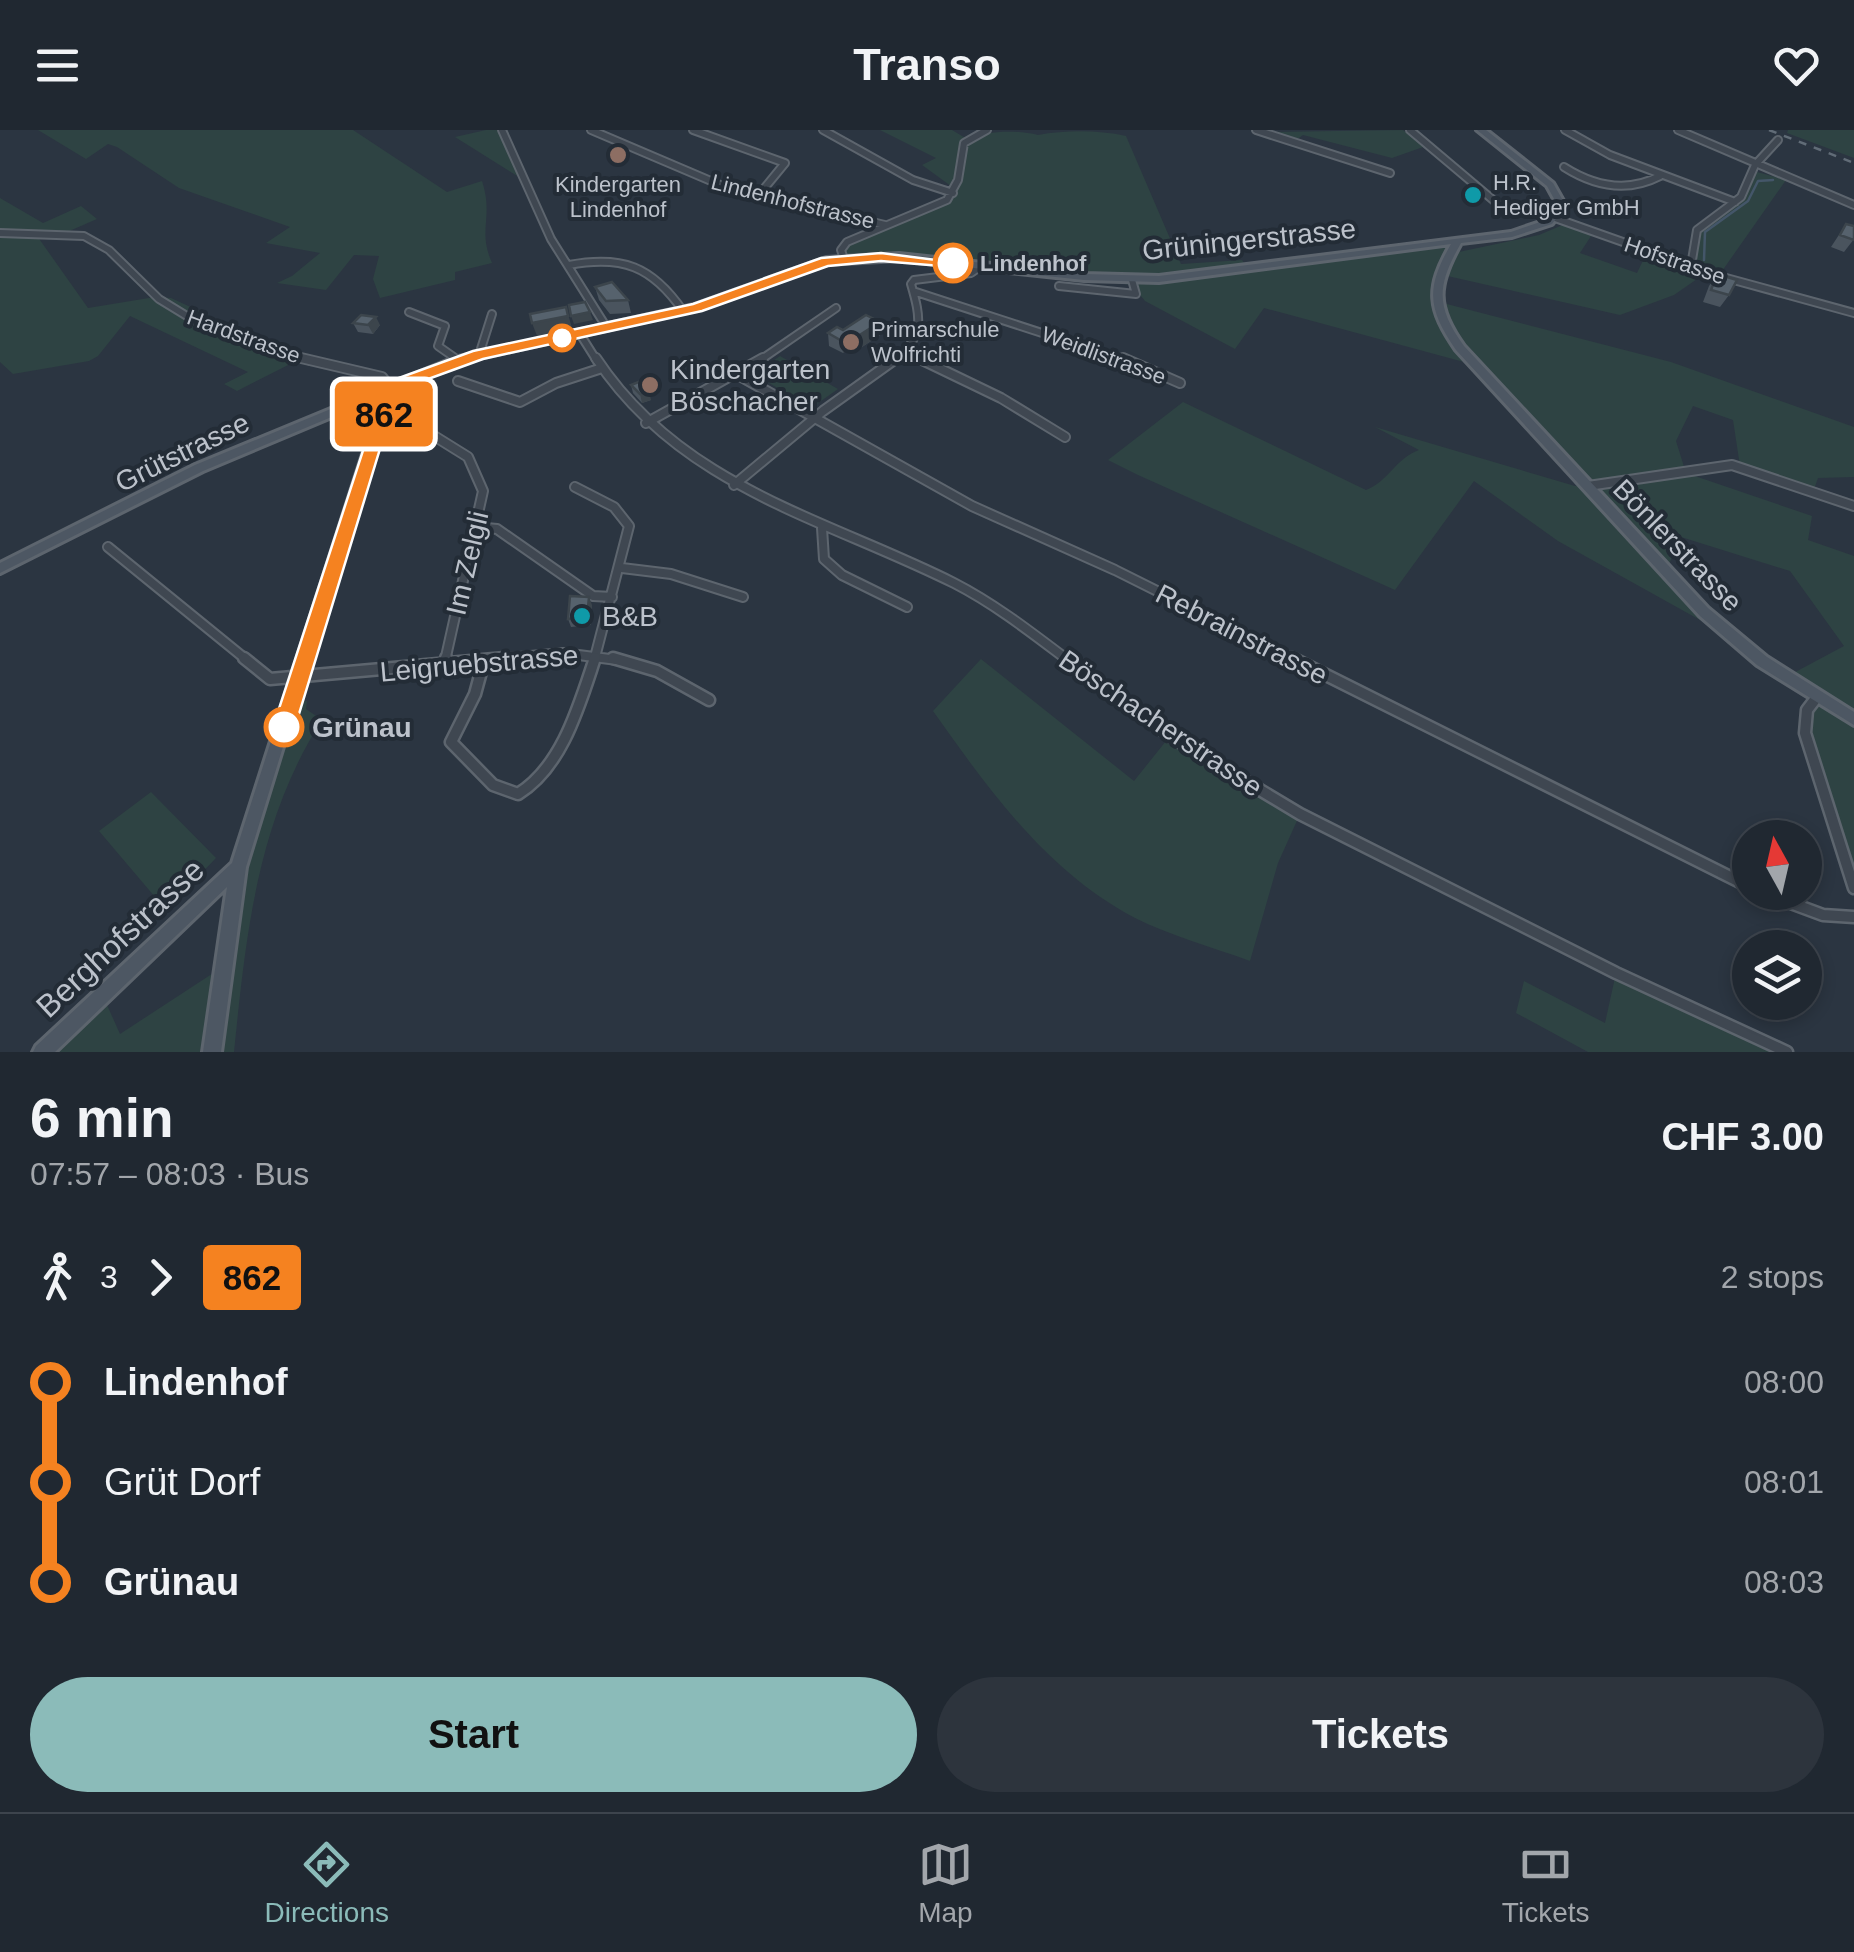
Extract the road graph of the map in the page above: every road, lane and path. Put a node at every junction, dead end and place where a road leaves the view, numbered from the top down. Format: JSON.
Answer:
{"nodes":[{"id":1,"x":502,"y":130,"type":"edge"},
{"id":2,"x":591,"y":130,"type":"edge"},
{"id":3,"x":693,"y":130,"type":"edge"},
{"id":4,"x":823,"y":130,"type":"edge"},
{"id":5,"x":987,"y":130,"type":"edge"},
{"id":6,"x":1256,"y":130,"type":"edge"},
{"id":7,"x":1410,"y":130,"type":"edge"},
{"id":8,"x":1482,"y":130,"type":"edge"},
{"id":9,"x":1565,"y":130,"type":"edge"},
{"id":10,"x":1678,"y":130,"type":"edge"},
{"id":11,"x":1778,"y":140,"type":"dead end"},
{"id":12,"x":1756,"y":165,"type":"junction"},
{"id":13,"x":1564,"y":166,"type":"dead end"},
{"id":14,"x":1390,"y":172,"type":"dead end"},
{"id":15,"x":1660,"y":176,"type":"junction"},
{"id":16,"x":953,"y":193,"type":"junction"},
{"id":17,"x":758,"y":196,"type":"junction"},
{"id":18,"x":1735,"y":202,"type":"junction"},
{"id":19,"x":1854,"y":206,"type":"edge"},
{"id":20,"x":1528,"y":210,"type":"dead end"},
{"id":21,"x":1555,"y":218,"type":"junction"},
{"id":22,"x":886,"y":225,"type":"junction"},
{"id":23,"x":0,"y":233,"type":"edge"},
{"id":24,"x":1457,"y":242,"type":"junction"},
{"id":25,"x":844,"y":259,"type":"junction"},
{"id":26,"x":569,"y":266,"type":"junction"},
{"id":27,"x":981,"y":266,"type":"junction"},
{"id":28,"x":1692,"y":266,"type":"junction"},
{"id":29,"x":1132,"y":280,"type":"junction"},
{"id":30,"x":1059,"y":286,"type":"dead end"},
{"id":31,"x":913,"y":291,"type":"junction"},
{"id":32,"x":836,"y":308,"type":"dead end"},
{"id":33,"x":682,"y":311,"type":"junction"},
{"id":34,"x":409,"y":312,"type":"dead end"},
{"id":35,"x":1854,"y":313,"type":"edge"},
{"id":36,"x":492,"y":314,"type":"dead end"},
{"id":37,"x":608,"y":328,"type":"junction"},
{"id":38,"x":580,"y":334,"type":"junction"},
{"id":39,"x":906,"y":353,"type":"junction"},
{"id":40,"x":479,"y":355,"type":"junction"},
{"id":41,"x":458,"y":360,"type":"junction"},
{"id":42,"x":602,"y":368,"type":"junction"},
{"id":43,"x":738,"y":375,"type":"junction"},
{"id":44,"x":458,"y":381,"type":"dead end"},
{"id":45,"x":1180,"y":382,"type":"dead end"},
{"id":46,"x":390,"y":387,"type":"junction"},
{"id":47,"x":816,"y":418,"type":"junction"},
{"id":48,"x":646,"y":423,"type":"junction"},
{"id":49,"x":423,"y":429,"type":"dead end"},
{"id":50,"x":1066,"y":438,"type":"dead end"},
{"id":51,"x":734,"y":485,"type":"junction"},
{"id":52,"x":1588,"y":486,"type":"junction"},
{"id":53,"x":574,"y":487,"type":"dead end"},
{"id":54,"x":1854,"y":506,"type":"edge"},
{"id":55,"x":476,"y":527,"type":"junction"},
{"id":56,"x":822,"y":528,"type":"junction"},
{"id":57,"x":108,"y":547,"type":"dead end"},
{"id":58,"x":0,"y":568,"type":"edge"},
{"id":59,"x":622,"y":568,"type":"junction"},
{"id":60,"x":612,"y":597,"type":"junction"},
{"id":61,"x":743,"y":597,"type":"dead end"},
{"id":62,"x":907,"y":608,"type":"dead end"},
{"id":63,"x":597,"y":654,"type":"junction"},
{"id":64,"x":484,"y":662,"type":"junction"},
{"id":65,"x":444,"y":666,"type":"junction"},
{"id":66,"x":298,"y":680,"type":"junction"},
{"id":67,"x":1817,"y":697,"type":"junction"},
{"id":68,"x":708,"y":700,"type":"dead end"},
{"id":69,"x":1854,"y":719,"type":"edge"},
{"id":70,"x":238,"y":867,"type":"junction"},
{"id":71,"x":1732,"y":878,"type":"edge"},
{"id":72,"x":1854,"y":888,"type":"edge"},
{"id":73,"x":1811,"y":910,"type":"edge"},
{"id":74,"x":1854,"y":917,"type":"edge"},
{"id":75,"x":42,"y":1052,"type":"edge"},
{"id":76,"x":212,"y":1052,"type":"edge"},
{"id":77,"x":1787,"y":1052,"type":"edge"}],
"edges":[{"from":1,"to":26,"type":"street"},
{"from":2,"to":17,"type":"street","name":"Lindenhofstrasse"},
{"from":3,"to":17,"type":"street"},
{"from":4,"to":16,"type":"street"},
{"from":5,"to":16,"type":"street"},
{"from":6,"to":14,"type":"street"},
{"from":7,"to":20,"type":"street"},
{"from":8,"to":21,"type":"main road"},
{"from":9,"to":15,"type":"street"},
{"from":10,"to":12,"type":"street"},
{"from":11,"to":12,"type":"street"},
{"from":12,"to":18,"type":"street"},
{"from":12,"to":19,"type":"street"},
{"from":13,"to":15,"type":"street"},
{"from":15,"to":18,"type":"street"},
{"from":16,"to":22,"type":"street"},
{"from":17,"to":22,"type":"street","name":"Lindenhofstrasse"},
{"from":18,"to":28,"type":"street"},
{"from":21,"to":24,"type":"main road","name":"Grüningerstrasse"},
{"from":21,"to":28,"type":"street","name":"Hofstrasse"},
{"from":22,"to":25,"type":"street"},
{"from":23,"to":46,"type":"street","name":"Hardstrasse"},
{"from":24,"to":29,"type":"main road","name":"Grüningerstrasse"},
{"from":24,"to":52,"type":"main road","name":"Bönlerstrasse"},
{"from":25,"to":27,"type":"main road","name":"Grüningerstrasse"},
{"from":25,"to":33,"type":"main road","name":"Grüningerstrasse"},
{"from":26,"to":33,"type":"street"},
{"from":26,"to":37,"type":"street"},
{"from":27,"to":29,"type":"main road","name":"Grüningerstrasse"},
{"from":27,"to":31,"type":"street"},
{"from":28,"to":35,"type":"street","name":"Hofstrasse"},
{"from":29,"to":30,"type":"street"},
{"from":31,"to":39,"type":"street"},
{"from":31,"to":45,"type":"street","name":"Weidlistrasse"},
{"from":32,"to":43,"type":"street"},
{"from":33,"to":37,"type":"main road","name":"Grüningerstrasse"},
{"from":34,"to":41,"type":"street"},
{"from":36,"to":40,"type":"street"},
{"from":37,"to":38,"type":"main road","name":"Grüningerstrasse"},
{"from":38,"to":40,"type":"main road","name":"Grüningerstrasse"},
{"from":38,"to":42,"type":"street","name":"Böschacherstrasse"},
{"from":39,"to":47,"type":"street"},
{"from":39,"to":50,"type":"street"},
{"from":40,"to":41,"type":"main road","name":"Grüningerstrasse"},
{"from":41,"to":46,"type":"main road","name":"Grüningerstrasse"},
{"from":42,"to":44,"type":"street"},
{"from":42,"to":48,"type":"street","name":"Böschacherstrasse"},
{"from":43,"to":47,"type":"street","name":"Rebrainstrasse"},
{"from":43,"to":48,"type":"street"},
{"from":46,"to":58,"type":"main road","name":"Grütstrasse"},
{"from":46,"to":66,"type":"main road"},
{"from":47,"to":51,"type":"street"},
{"from":47,"to":71,"type":"street","name":"Rebrainstrasse"},
{"from":48,"to":51,"type":"street","name":"Böschacherstrasse"},
{"from":49,"to":55,"type":"street","name":"Im Zelgli"},
{"from":51,"to":56,"type":"street","name":"Böschacherstrasse"},
{"from":52,"to":54,"type":"street"},
{"from":52,"to":67,"type":"main road","name":"Bönlerstrasse"},
{"from":53,"to":59,"type":"street"},
{"from":55,"to":60,"type":"street"},
{"from":55,"to":65,"type":"street","name":"Im Zelgli"},
{"from":56,"to":62,"type":"street"},
{"from":56,"to":77,"type":"street","name":"Böschacherstrasse"},
{"from":57,"to":66,"type":"street"},
{"from":59,"to":60,"type":"street"},
{"from":59,"to":61,"type":"street"},
{"from":60,"to":63,"type":"street"},
{"from":63,"to":64,"type":"street","name":"Leigruebstrasse"},
{"from":63,"to":64,"type":"street"},
{"from":63,"to":68,"type":"street","name":"Leigruebstrasse"},
{"from":64,"to":65,"type":"street","name":"Leigruebstrasse"},
{"from":65,"to":66,"type":"street","name":"Leigruebstrasse"},
{"from":66,"to":70,"type":"main road"},
{"from":67,"to":69,"type":"main road","name":"Bönlerstrasse"},
{"from":67,"to":72,"type":"street"},
{"from":70,"to":75,"type":"main road","name":"Berghofstrasse"},
{"from":70,"to":76,"type":"main road"},
{"from":73,"to":74,"type":"street"}]}
